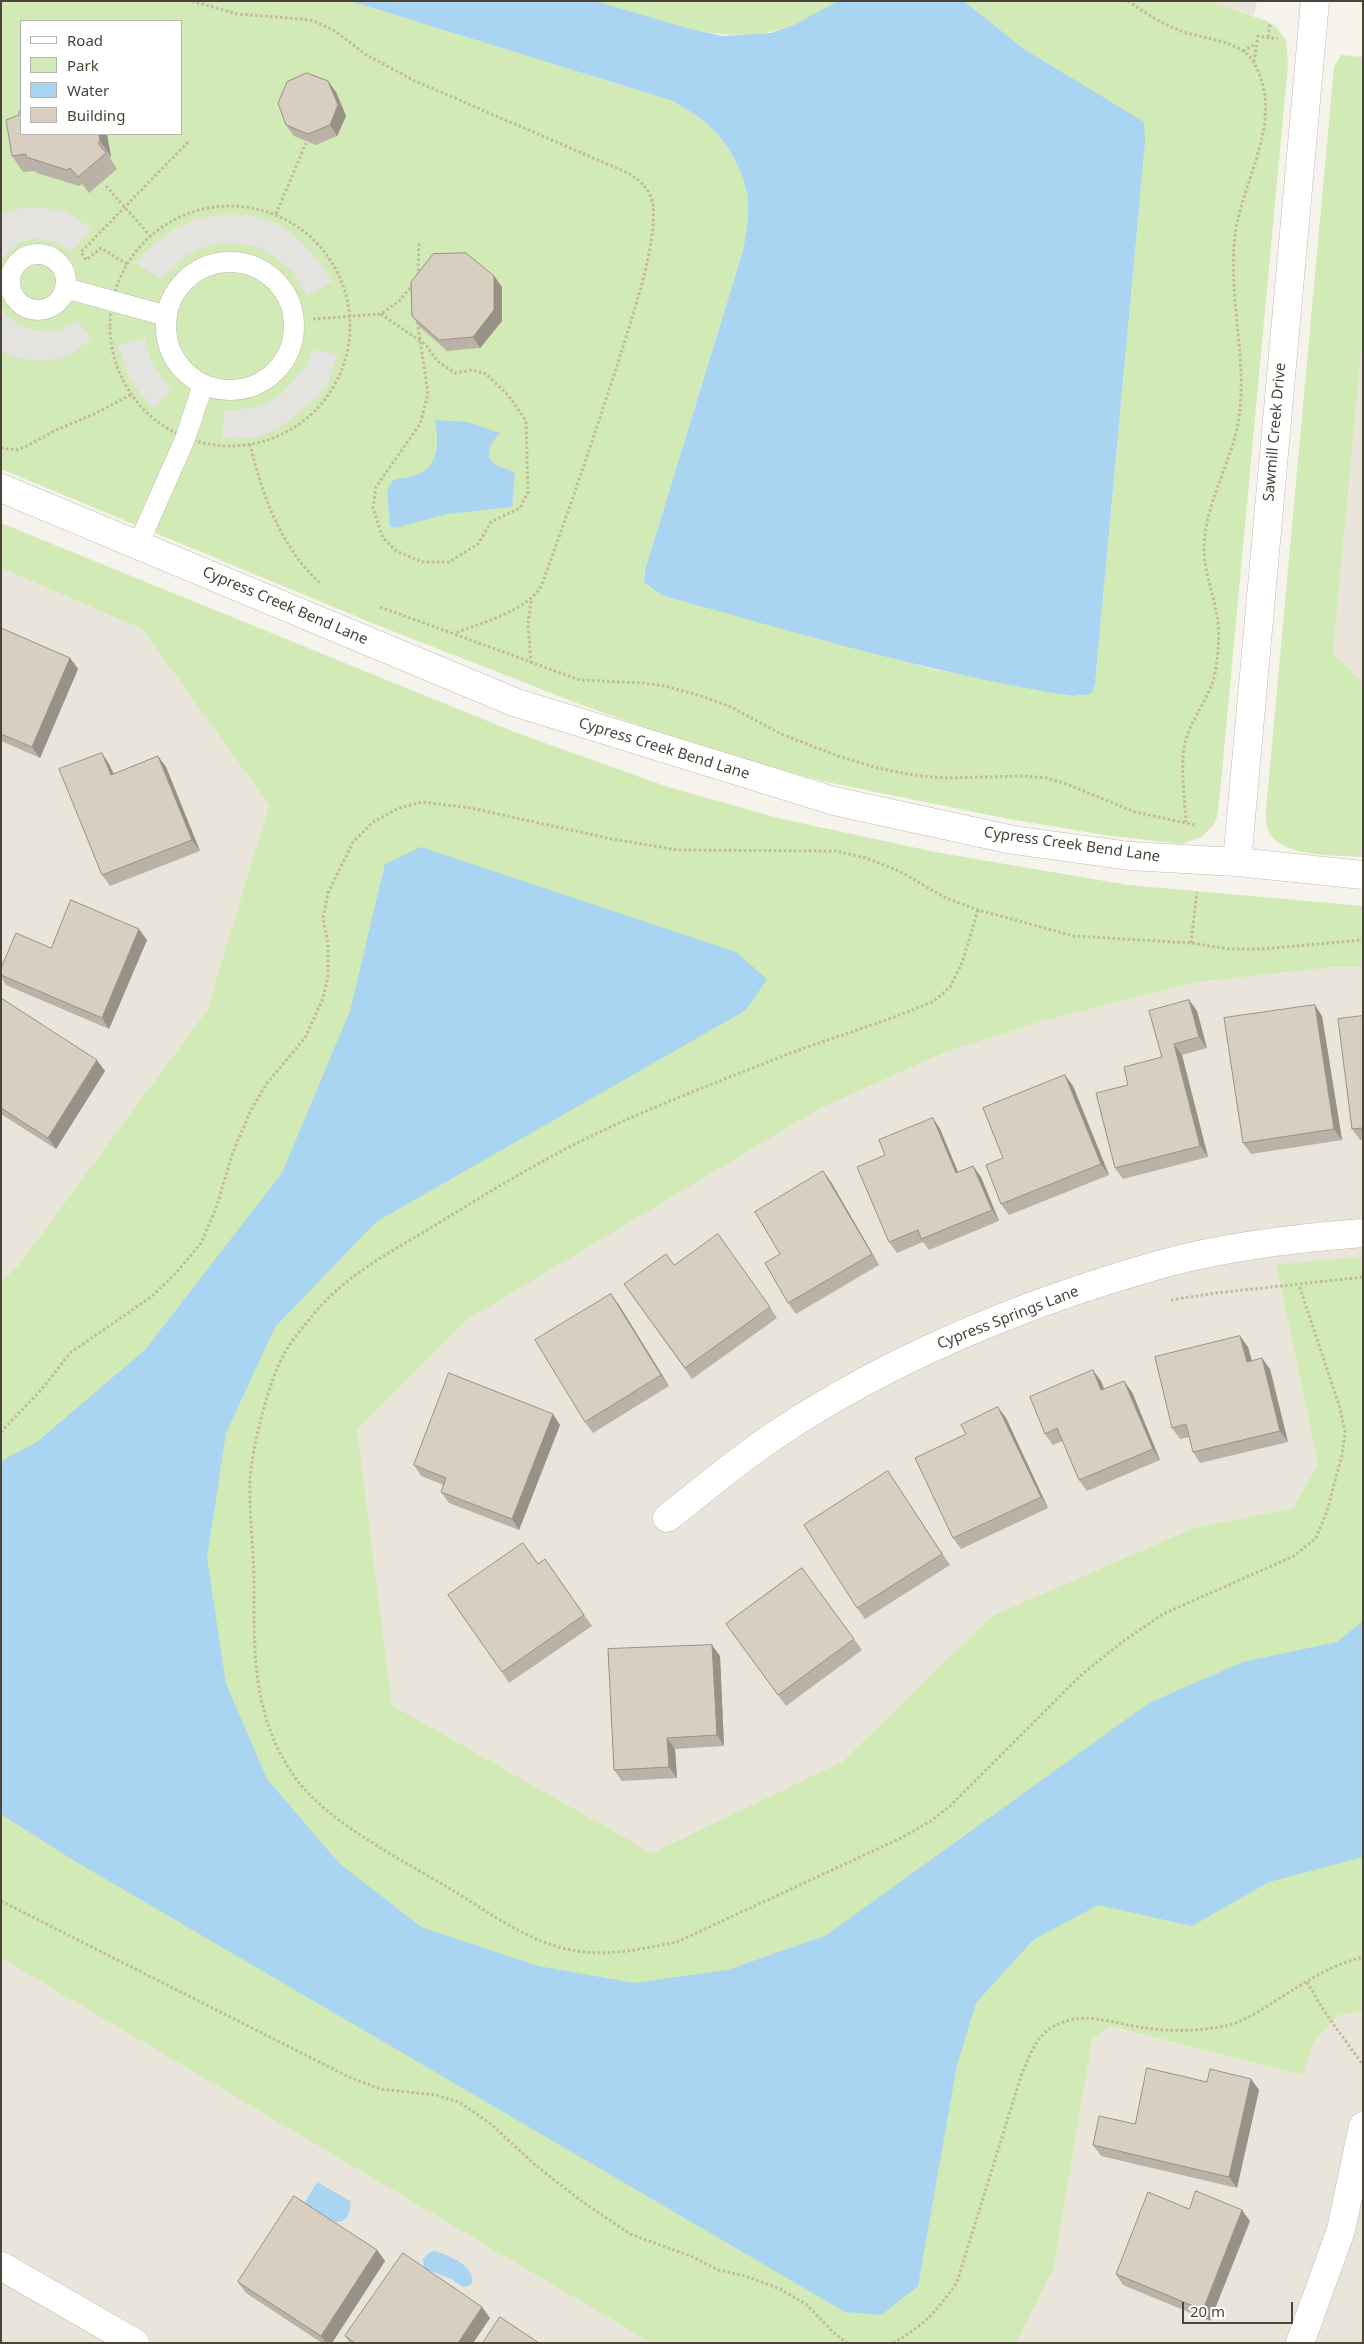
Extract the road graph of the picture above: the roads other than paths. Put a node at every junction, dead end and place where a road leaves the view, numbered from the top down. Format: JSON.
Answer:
{"nodes":[{"id":1,"x":1315,"y":1,"type":"edge"},
{"id":2,"x":65,"y":288,"type":"dead end"},
{"id":3,"x":166,"y":316,"type":"junction"},
{"id":4,"x":202,"y":385,"type":"junction"},
{"id":5,"x":1,"y":488,"type":"edge"},
{"id":6,"x":138,"y":545,"type":"junction"},
{"id":7,"x":1237,"y":862,"type":"junction"},
{"id":8,"x":1363,"y":875,"type":"edge"},
{"id":9,"x":1363,"y":1233,"type":"edge"},
{"id":10,"x":667,"y":1518,"type":"dead end"},
{"id":11,"x":1363,"y":2126,"type":"edge"},
{"id":12,"x":1,"y":2266,"type":"edge"},
{"id":13,"x":135,"y":2343,"type":"edge"},
{"id":14,"x":1300,"y":2343,"type":"edge"}],
"edges":[{"from":1,"to":7,"type":"street","name":"Sawmill Creek Drive"},
{"from":2,"to":3,"type":"lane"},
{"from":3,"to":4,"type":"lane"},
{"from":3,"to":4,"type":"lane"},
{"from":4,"to":6,"type":"lane"},
{"from":5,"to":6,"type":"street","name":"Cypress Creek Bend Lane"},
{"from":6,"to":7,"type":"street","name":"Cypress Creek Bend Lane"},
{"from":7,"to":8,"type":"street","name":"Cypress Creek Bend Lane"},
{"from":9,"to":10,"type":"street","name":"Cypress Springs Lane"},
{"from":11,"to":14,"type":"street"},
{"from":12,"to":13,"type":"street"}]}
